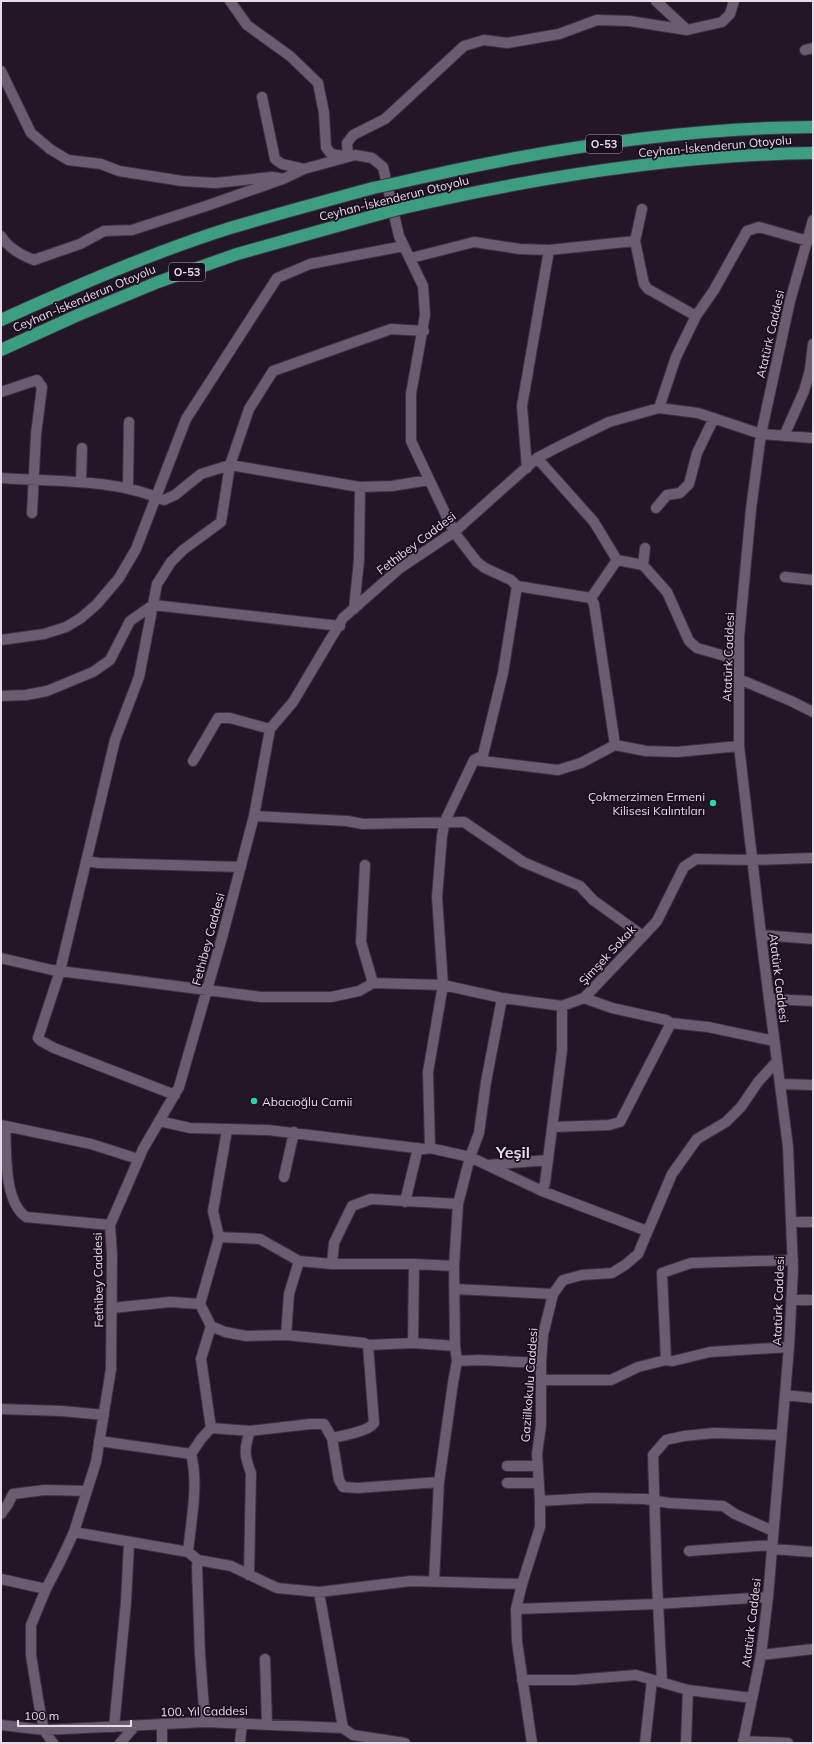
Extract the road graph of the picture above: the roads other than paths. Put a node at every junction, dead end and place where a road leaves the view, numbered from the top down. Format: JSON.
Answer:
{"nodes":[{"id":1,"x":230,"y":1,"type":"edge"},
{"id":2,"x":656,"y":1,"type":"edge"},
{"id":3,"x":734,"y":1,"type":"edge"},
{"id":4,"x":687,"y":30,"type":"junction"},
{"id":5,"x":1,"y":71,"type":"edge"},
{"id":6,"x":262,"y":97,"type":"dead end"},
{"id":7,"x":813,"y":127,"type":"edge"},
{"id":8,"x":813,"y":154,"type":"edge"},
{"id":9,"x":348,"y":156,"type":"junction"},
{"id":10,"x":304,"y":169,"type":"junction"},
{"id":11,"x":283,"y":179,"type":"junction"},
{"id":12,"x":642,"y":209,"type":"dead end"},
{"id":13,"x":813,"y":220,"type":"edge"},
{"id":14,"x":1,"y":236,"type":"edge"},
{"id":15,"x":635,"y":241,"type":"junction"},
{"id":16,"x":808,"y":241,"type":"junction"},
{"id":17,"x":404,"y":246,"type":"junction"},
{"id":18,"x":549,"y":250,"type":"junction"},
{"id":19,"x":411,"y":258,"type":"junction"},
{"id":20,"x":696,"y":316,"type":"junction"},
{"id":21,"x":1,"y":320,"type":"edge"},
{"id":22,"x":424,"y":331,"type":"junction"},
{"id":23,"x":813,"y":344,"type":"edge"},
{"id":24,"x":1,"y":350,"type":"edge"},
{"id":25,"x":1,"y":392,"type":"edge"},
{"id":26,"x":659,"y":408,"type":"junction"},
{"id":27,"x":714,"y":418,"type":"junction"},
{"id":28,"x":129,"y":422,"type":"dead end"},
{"id":29,"x":761,"y":434,"type":"junction"},
{"id":30,"x":784,"y":436,"type":"junction"},
{"id":31,"x":813,"y":438,"type":"edge"},
{"id":32,"x":82,"y":448,"type":"dead end"},
{"id":33,"x":537,"y":458,"type":"junction"},
{"id":34,"x":230,"y":465,"type":"junction"},
{"id":35,"x":527,"y":468,"type":"junction"},
{"id":36,"x":1,"y":478,"type":"edge"},
{"id":37,"x":429,"y":480,"type":"junction"},
{"id":38,"x":35,"y":481,"type":"junction"},
{"id":39,"x":81,"y":482,"type":"junction"},
{"id":40,"x":128,"y":487,"type":"junction"},
{"id":41,"x":360,"y":487,"type":"junction"},
{"id":42,"x":157,"y":497,"type":"junction"},
{"id":43,"x":656,"y":508,"type":"dead end"},
{"id":44,"x":32,"y":513,"type":"dead end"},
{"id":45,"x":454,"y":532,"type":"junction"},
{"id":46,"x":645,"y":548,"type":"dead end"},
{"id":47,"x":617,"y":560,"type":"junction"},
{"id":48,"x":643,"y":565,"type":"junction"},
{"id":49,"x":785,"y":577,"type":"dead end"},
{"id":50,"x":813,"y":580,"type":"edge"},
{"id":51,"x":517,"y":586,"type":"junction"},
{"id":52,"x":591,"y":598,"type":"junction"},
{"id":53,"x":153,"y":605,"type":"junction"},
{"id":54,"x":354,"y":609,"type":"junction"},
{"id":55,"x":340,"y":626,"type":"junction"},
{"id":56,"x":1,"y":640,"type":"edge"},
{"id":57,"x":739,"y":660,"type":"junction"},
{"id":58,"x":739,"y":679,"type":"junction"},
{"id":59,"x":1,"y":696,"type":"edge"},
{"id":60,"x":813,"y":712,"type":"edge"},
{"id":61,"x":270,"y":729,"type":"junction"},
{"id":62,"x":615,"y":745,"type":"junction"},
{"id":63,"x":739,"y":746,"type":"junction"},
{"id":64,"x":474,"y":760,"type":"junction"},
{"id":65,"x":193,"y":761,"type":"dead end"},
{"id":66,"x":254,"y":816,"type":"junction"},
{"id":67,"x":446,"y":821,"type":"junction"},
{"id":68,"x":813,"y":858,"type":"edge"},
{"id":69,"x":752,"y":860,"type":"junction"},
{"id":70,"x":86,"y":861,"type":"junction"},
{"id":71,"x":365,"y":865,"type":"dead end"},
{"id":72,"x":241,"y":867,"type":"junction"},
{"id":73,"x":761,"y":935,"type":"junction"},
{"id":74,"x":643,"y":936,"type":"junction"},
{"id":75,"x":813,"y":939,"type":"edge"},
{"id":76,"x":1,"y":958,"type":"edge"},
{"id":77,"x":60,"y":971,"type":"junction"},
{"id":78,"x":373,"y":983,"type":"junction"},
{"id":79,"x":443,"y":985,"type":"junction"},
{"id":80,"x":208,"y":991,"type":"junction"},
{"id":81,"x":502,"y":998,"type":"junction"},
{"id":82,"x":584,"y":998,"type":"junction"},
{"id":83,"x":769,"y":998,"type":"junction"},
{"id":84,"x":813,"y":1001,"type":"edge"},
{"id":85,"x":562,"y":1006,"type":"junction"},
{"id":86,"x":671,"y":1023,"type":"junction"},
{"id":87,"x":774,"y":1041,"type":"junction"},
{"id":88,"x":777,"y":1061,"type":"junction"},
{"id":89,"x":781,"y":1084,"type":"junction"},
{"id":90,"x":813,"y":1085,"type":"edge"},
{"id":91,"x":175,"y":1094,"type":"junction"},
{"id":92,"x":159,"y":1121,"type":"junction"},
{"id":93,"x":3,"y":1126,"type":"edge"},
{"id":94,"x":553,"y":1127,"type":"junction"},
{"id":95,"x":227,"y":1130,"type":"junction"},
{"id":96,"x":294,"y":1132,"type":"junction"},
{"id":97,"x":418,"y":1148,"type":"junction"},
{"id":98,"x":430,"y":1148,"type":"junction"},
{"id":99,"x":470,"y":1157,"type":"junction"},
{"id":100,"x":138,"y":1159,"type":"junction"},
{"id":101,"x":548,"y":1160,"type":"junction"},
{"id":102,"x":488,"y":1165,"type":"junction"},
{"id":103,"x":284,"y":1177,"type":"dead end"},
{"id":104,"x":542,"y":1191,"type":"junction"},
{"id":105,"x":405,"y":1202,"type":"junction"},
{"id":106,"x":458,"y":1204,"type":"junction"},
{"id":107,"x":791,"y":1222,"type":"junction"},
{"id":108,"x":813,"y":1222,"type":"edge"},
{"id":109,"x":110,"y":1225,"type":"junction"},
{"id":110,"x":647,"y":1231,"type":"junction"},
{"id":111,"x":219,"y":1237,"type":"junction"},
{"id":112,"x":299,"y":1260,"type":"junction"},
{"id":113,"x":793,"y":1260,"type":"junction"},
{"id":114,"x":332,"y":1264,"type":"junction"},
{"id":115,"x":414,"y":1264,"type":"junction"},
{"id":116,"x":454,"y":1266,"type":"junction"},
{"id":117,"x":455,"y":1289,"type":"junction"},
{"id":118,"x":554,"y":1294,"type":"junction"},
{"id":119,"x":791,"y":1300,"type":"junction"},
{"id":120,"x":813,"y":1300,"type":"edge"},
{"id":121,"x":200,"y":1304,"type":"junction"},
{"id":122,"x":112,"y":1308,"type":"junction"},
{"id":123,"x":211,"y":1326,"type":"junction"},
{"id":124,"x":286,"y":1335,"type":"junction"},
{"id":125,"x":413,"y":1343,"type":"junction"},
{"id":126,"x":368,"y":1345,"type":"junction"},
{"id":127,"x":455,"y":1346,"type":"junction"},
{"id":128,"x":789,"y":1347,"type":"junction"},
{"id":129,"x":666,"y":1360,"type":"junction"},
{"id":130,"x":457,"y":1362,"type":"junction"},
{"id":131,"x":541,"y":1362,"type":"junction"},
{"id":132,"x":541,"y":1380,"type":"junction"},
{"id":133,"x":785,"y":1396,"type":"junction"},
{"id":134,"x":813,"y":1398,"type":"edge"},
{"id":135,"x":1,"y":1409,"type":"edge"},
{"id":136,"x":104,"y":1415,"type":"junction"},
{"id":137,"x":211,"y":1428,"type":"junction"},
{"id":138,"x":250,"y":1431,"type":"junction"},
{"id":139,"x":781,"y":1435,"type":"junction"},
{"id":140,"x":332,"y":1438,"type":"junction"},
{"id":141,"x":99,"y":1440,"type":"junction"},
{"id":142,"x":191,"y":1454,"type":"junction"},
{"id":143,"x":507,"y":1466,"type":"dead end"},
{"id":144,"x":538,"y":1466,"type":"junction"},
{"id":145,"x":439,"y":1482,"type":"junction"},
{"id":146,"x":507,"y":1483,"type":"dead end"},
{"id":147,"x":539,"y":1483,"type":"junction"},
{"id":148,"x":87,"y":1491,"type":"junction"},
{"id":149,"x":540,"y":1501,"type":"junction"},
{"id":150,"x":655,"y":1502,"type":"junction"},
{"id":151,"x":1,"y":1514,"type":"edge"},
{"id":152,"x":773,"y":1531,"type":"junction"},
{"id":153,"x":74,"y":1532,"type":"junction"},
{"id":154,"x":129,"y":1543,"type":"junction"},
{"id":155,"x":772,"y":1547,"type":"junction"},
{"id":156,"x":689,"y":1551,"type":"dead end"},
{"id":157,"x":188,"y":1552,"type":"junction"},
{"id":158,"x":813,"y":1552,"type":"edge"},
{"id":159,"x":198,"y":1560,"type":"junction"},
{"id":160,"x":249,"y":1575,"type":"junction"},
{"id":161,"x":1,"y":1579,"type":"edge"},
{"id":162,"x":434,"y":1581,"type":"junction"},
{"id":163,"x":522,"y":1584,"type":"junction"},
{"id":164,"x":46,"y":1589,"type":"junction"},
{"id":165,"x":319,"y":1592,"type":"junction"},
{"id":166,"x":768,"y":1597,"type":"junction"},
{"id":167,"x":658,"y":1604,"type":"junction"},
{"id":168,"x":516,"y":1609,"type":"junction"},
{"id":169,"x":813,"y":1649,"type":"edge"},
{"id":170,"x":761,"y":1655,"type":"junction"},
{"id":171,"x":265,"y":1659,"type":"dead end"},
{"id":172,"x":522,"y":1680,"type":"junction"},
{"id":173,"x":657,"y":1681,"type":"junction"},
{"id":174,"x":688,"y":1690,"type":"junction"},
{"id":175,"x":752,"y":1698,"type":"junction"},
{"id":176,"x":205,"y":1722,"type":"junction"},
{"id":177,"x":242,"y":1723,"type":"junction"},
{"id":178,"x":162,"y":1724,"type":"junction"},
{"id":179,"x":267,"y":1724,"type":"junction"},
{"id":180,"x":1,"y":1725,"type":"edge"},
{"id":181,"x":136,"y":1726,"type":"junction"},
{"id":182,"x":114,"y":1727,"type":"junction"},
{"id":183,"x":343,"y":1728,"type":"junction"},
{"id":184,"x":44,"y":1730,"type":"junction"},
{"id":185,"x":353,"y":1739,"type":"edge"},
{"id":186,"x":743,"y":1742,"type":"edge"},
{"id":187,"x":53,"y":1743,"type":"edge"},
{"id":188,"x":120,"y":1743,"type":"edge"},
{"id":189,"x":162,"y":1743,"type":"edge"},
{"id":190,"x":240,"y":1743,"type":"edge"},
{"id":191,"x":405,"y":1743,"type":"edge"},
{"id":192,"x":534,"y":1743,"type":"edge"},
{"id":193,"x":645,"y":1743,"type":"edge"},
{"id":194,"x":686,"y":1743,"type":"edge"},
{"id":195,"x":788,"y":1743,"type":"edge"}],
"edges":[{"from":1,"to":9,"type":"street"},
{"from":2,"to":4,"type":"street"},
{"from":3,"to":4,"type":"street"},
{"from":4,"to":9,"type":"street"},
{"from":5,"to":11,"type":"street"},
{"from":6,"to":10,"type":"street"},
{"from":7,"to":21,"type":"highway","name":"Ceyhan-İskenderun Otoyolu","number":"O-53","bridge":true},
{"from":8,"to":24,"type":"highway","name":"Ceyhan-İskenderun Otoyolu","number":"O-53","bridge":true},
{"from":9,"to":10,"type":"street"},
{"from":9,"to":17,"type":"street"},
{"from":10,"to":11,"type":"street"},
{"from":11,"to":14,"type":"street"},
{"from":12,"to":15,"type":"street"},
{"from":13,"to":16,"type":"street","name":"Atatürk Caddesi"},
{"from":15,"to":18,"type":"street"},
{"from":15,"to":20,"type":"street"},
{"from":16,"to":20,"type":"street"},
{"from":16,"to":29,"type":"street","name":"Atatürk Caddesi"},
{"from":17,"to":19,"type":"street"},
{"from":17,"to":42,"type":"street"},
{"from":18,"to":19,"type":"street"},
{"from":18,"to":35,"type":"street"},
{"from":19,"to":22,"type":"street"},
{"from":20,"to":26,"type":"street"},
{"from":22,"to":34,"type":"street"},
{"from":22,"to":37,"type":"street"},
{"from":23,"to":30,"type":"street"},
{"from":25,"to":38,"type":"street"},
{"from":26,"to":27,"type":"street","name":"Fethibey Caddesi"},
{"from":26,"to":33,"type":"street","name":"Fethibey Caddesi"},
{"from":27,"to":29,"type":"street","name":"Fethibey Caddesi"},
{"from":27,"to":43,"type":"street"},
{"from":28,"to":40,"type":"street"},
{"from":29,"to":30,"type":"street","name":"Fethibey Caddesi"},
{"from":29,"to":57,"type":"street","name":"Atatürk Caddesi"},
{"from":30,"to":31,"type":"street","name":"Fethibey Caddesi"},
{"from":32,"to":39,"type":"street"},
{"from":33,"to":35,"type":"street","name":"Fethibey Caddesi"},
{"from":33,"to":47,"type":"street"},
{"from":34,"to":41,"type":"street"},
{"from":34,"to":42,"type":"street"},
{"from":34,"to":53,"type":"street"},
{"from":35,"to":45,"type":"street","name":"Fethibey Caddesi"},
{"from":36,"to":38,"type":"street"},
{"from":37,"to":41,"type":"street"},
{"from":37,"to":45,"type":"street"},
{"from":38,"to":39,"type":"street"},
{"from":38,"to":44,"type":"street"},
{"from":39,"to":40,"type":"street"},
{"from":40,"to":42,"type":"street"},
{"from":41,"to":54,"type":"street"},
{"from":42,"to":56,"type":"street"},
{"from":45,"to":51,"type":"street"},
{"from":45,"to":54,"type":"street","name":"Fethibey Caddesi"},
{"from":46,"to":48,"type":"street"},
{"from":47,"to":48,"type":"street"},
{"from":47,"to":52,"type":"street"},
{"from":48,"to":57,"type":"street"},
{"from":49,"to":50,"type":"street"},
{"from":51,"to":52,"type":"street"},
{"from":51,"to":64,"type":"street"},
{"from":52,"to":62,"type":"street"},
{"from":53,"to":55,"type":"street"},
{"from":53,"to":59,"type":"street"},
{"from":53,"to":70,"type":"street"},
{"from":54,"to":55,"type":"street","name":"Fethibey Caddesi"},
{"from":55,"to":61,"type":"street","name":"Fethibey Caddesi"},
{"from":57,"to":58,"type":"street","name":"Atatürk Caddesi"},
{"from":58,"to":60,"type":"street"},
{"from":58,"to":63,"type":"street","name":"Atatürk Caddesi"},
{"from":61,"to":65,"type":"street"},
{"from":61,"to":66,"type":"street","name":"Fethibey Caddesi"},
{"from":62,"to":63,"type":"street"},
{"from":62,"to":64,"type":"street"},
{"from":63,"to":69,"type":"street","name":"Atatürk Caddesi"},
{"from":64,"to":67,"type":"street"},
{"from":66,"to":67,"type":"street"},
{"from":66,"to":72,"type":"street","name":"Fethibey Caddesi"},
{"from":67,"to":74,"type":"street"},
{"from":67,"to":79,"type":"street"},
{"from":68,"to":69,"type":"street","name":"Şimşek Sokak"},
{"from":69,"to":73,"type":"street","name":"Atatürk Caddesi"},
{"from":69,"to":74,"type":"street","name":"Şimşek Sokak"},
{"from":70,"to":72,"type":"street"},
{"from":70,"to":77,"type":"street"},
{"from":71,"to":78,"type":"street"},
{"from":72,"to":80,"type":"street","name":"Fethibey Caddesi"},
{"from":73,"to":75,"type":"street"},
{"from":73,"to":83,"type":"street","name":"Atatürk Caddesi"},
{"from":74,"to":82,"type":"street","name":"Şimşek Sokak"},
{"from":76,"to":77,"type":"street"},
{"from":77,"to":80,"type":"street"},
{"from":77,"to":91,"type":"street"},
{"from":78,"to":79,"type":"street","name":"Şimşek Sokak"},
{"from":78,"to":80,"type":"street"},
{"from":79,"to":81,"type":"street","name":"Şimşek Sokak"},
{"from":79,"to":98,"type":"street"},
{"from":80,"to":91,"type":"street","name":"Fethibey Caddesi"},
{"from":81,"to":85,"type":"street","name":"Şimşek Sokak"},
{"from":81,"to":99,"type":"street"},
{"from":82,"to":85,"type":"street","name":"Şimşek Sokak"},
{"from":82,"to":86,"type":"street"},
{"from":83,"to":84,"type":"street"},
{"from":83,"to":87,"type":"street","name":"Atatürk Caddesi"},
{"from":85,"to":94,"type":"street"},
{"from":86,"to":87,"type":"street"},
{"from":86,"to":94,"type":"street"},
{"from":87,"to":88,"type":"street","name":"Atatürk Caddesi"},
{"from":88,"to":89,"type":"street","name":"Atatürk Caddesi"},
{"from":88,"to":110,"type":"street","name":"Gaziilkokulu Caddesi"},
{"from":89,"to":90,"type":"street"},
{"from":89,"to":107,"type":"street","name":"Atatürk Caddesi"},
{"from":91,"to":92,"type":"street","name":"Fethibey Caddesi"},
{"from":92,"to":95,"type":"street"},
{"from":92,"to":100,"type":"street","name":"Fethibey Caddesi"},
{"from":93,"to":100,"type":"street"},
{"from":93,"to":109,"type":"street"},
{"from":94,"to":101,"type":"street"},
{"from":95,"to":96,"type":"street"},
{"from":95,"to":111,"type":"street"},
{"from":96,"to":97,"type":"street"},
{"from":96,"to":103,"type":"street"},
{"from":97,"to":98,"type":"street"},
{"from":97,"to":105,"type":"street"},
{"from":98,"to":99,"type":"street"},
{"from":99,"to":102,"type":"street"},
{"from":99,"to":106,"type":"street"},
{"from":100,"to":109,"type":"street","name":"Fethibey Caddesi"},
{"from":101,"to":102,"type":"street"},
{"from":101,"to":104,"type":"street"},
{"from":102,"to":104,"type":"street"},
{"from":104,"to":110,"type":"street"},
{"from":105,"to":106,"type":"street"},
{"from":105,"to":114,"type":"street"},
{"from":106,"to":116,"type":"street"},
{"from":107,"to":108,"type":"street"},
{"from":107,"to":113,"type":"street","name":"Atatürk Caddesi"},
{"from":109,"to":122,"type":"street","name":"Fethibey Caddesi"},
{"from":110,"to":118,"type":"street","name":"Gaziilkokulu Caddesi"},
{"from":111,"to":112,"type":"street"},
{"from":111,"to":121,"type":"street"},
{"from":112,"to":114,"type":"street"},
{"from":112,"to":124,"type":"street"},
{"from":113,"to":119,"type":"street","name":"Atatürk Caddesi"},
{"from":113,"to":129,"type":"street"},
{"from":114,"to":115,"type":"street"},
{"from":115,"to":116,"type":"street"},
{"from":115,"to":125,"type":"street"},
{"from":116,"to":117,"type":"street"},
{"from":117,"to":118,"type":"street"},
{"from":117,"to":127,"type":"street"},
{"from":118,"to":131,"type":"street","name":"Gaziilkokulu Caddesi"},
{"from":119,"to":120,"type":"street"},
{"from":119,"to":128,"type":"street","name":"Atatürk Caddesi"},
{"from":121,"to":122,"type":"street"},
{"from":121,"to":123,"type":"street"},
{"from":122,"to":136,"type":"street","name":"Fethibey Caddesi"},
{"from":123,"to":124,"type":"street"},
{"from":123,"to":137,"type":"street"},
{"from":124,"to":126,"type":"street"},
{"from":125,"to":126,"type":"street"},
{"from":125,"to":127,"type":"street"},
{"from":126,"to":140,"type":"street"},
{"from":127,"to":130,"type":"street"},
{"from":128,"to":129,"type":"street"},
{"from":128,"to":133,"type":"street","name":"Atatürk Caddesi"},
{"from":129,"to":132,"type":"street"},
{"from":130,"to":131,"type":"street"},
{"from":130,"to":145,"type":"street"},
{"from":131,"to":132,"type":"street","name":"Gaziilkokulu Caddesi"},
{"from":132,"to":144,"type":"street","name":"Gaziilkokulu Caddesi"},
{"from":133,"to":134,"type":"street"},
{"from":133,"to":139,"type":"street","name":"Atatürk Caddesi"},
{"from":135,"to":136,"type":"street"},
{"from":136,"to":141,"type":"street","name":"Fethibey Caddesi"},
{"from":137,"to":138,"type":"street"},
{"from":137,"to":142,"type":"street"},
{"from":138,"to":140,"type":"street"},
{"from":138,"to":160,"type":"street"},
{"from":139,"to":150,"type":"street"},
{"from":139,"to":152,"type":"street","name":"Atatürk Caddesi"},
{"from":140,"to":145,"type":"street"},
{"from":141,"to":142,"type":"street"},
{"from":141,"to":148,"type":"street","name":"Fethibey Caddesi"},
{"from":142,"to":157,"type":"street"},
{"from":143,"to":144,"type":"street"},
{"from":144,"to":147,"type":"street","name":"Gaziilkokulu Caddesi"},
{"from":145,"to":162,"type":"street"},
{"from":146,"to":147,"type":"street"},
{"from":147,"to":149,"type":"street","name":"Gaziilkokulu Caddesi"},
{"from":148,"to":151,"type":"street"},
{"from":148,"to":153,"type":"street","name":"Fethibey Caddesi"},
{"from":149,"to":150,"type":"street"},
{"from":149,"to":163,"type":"street","name":"Gaziilkokulu Caddesi"},
{"from":150,"to":152,"type":"street"},
{"from":150,"to":167,"type":"street"},
{"from":152,"to":155,"type":"street","name":"Atatürk Caddesi"},
{"from":153,"to":154,"type":"street"},
{"from":153,"to":164,"type":"street","name":"Fethibey Caddesi"},
{"from":154,"to":157,"type":"street"},
{"from":154,"to":182,"type":"street"},
{"from":155,"to":156,"type":"street"},
{"from":155,"to":158,"type":"street"},
{"from":155,"to":166,"type":"street","name":"Atatürk Caddesi"},
{"from":157,"to":159,"type":"street"},
{"from":159,"to":160,"type":"street"},
{"from":159,"to":176,"type":"street"},
{"from":160,"to":165,"type":"street"},
{"from":161,"to":164,"type":"street"},
{"from":162,"to":163,"type":"street"},
{"from":162,"to":165,"type":"street"},
{"from":163,"to":168,"type":"street","name":"Gaziilkokulu Caddesi"},
{"from":164,"to":184,"type":"street","name":"Fethibey Caddesi"},
{"from":165,"to":183,"type":"street"},
{"from":166,"to":167,"type":"street"},
{"from":166,"to":170,"type":"street","name":"Atatürk Caddesi"},
{"from":167,"to":168,"type":"street"},
{"from":167,"to":173,"type":"street"},
{"from":168,"to":172,"type":"street","name":"Gaziilkokulu Caddesi"},
{"from":169,"to":170,"type":"street"},
{"from":170,"to":175,"type":"street","name":"Atatürk Caddesi"},
{"from":171,"to":179,"type":"street"},
{"from":172,"to":173,"type":"street"},
{"from":172,"to":192,"type":"street","name":"Gaziilkokulu Caddesi"},
{"from":173,"to":174,"type":"street"},
{"from":173,"to":193,"type":"street"},
{"from":174,"to":175,"type":"street"},
{"from":174,"to":194,"type":"street"},
{"from":175,"to":186,"type":"street","name":"Atatürk Caddesi"},
{"from":176,"to":177,"type":"street","name":"100. Yıl Caddesi"},
{"from":176,"to":178,"type":"street","name":"100. Yıl Caddesi"},
{"from":177,"to":179,"type":"street","name":"100. Yıl Caddesi"},
{"from":177,"to":190,"type":"street"},
{"from":178,"to":181,"type":"street","name":"100. Yıl Caddesi"},
{"from":178,"to":189,"type":"street"},
{"from":179,"to":183,"type":"street","name":"100. Yıl Caddesi"},
{"from":180,"to":184,"type":"street","name":"100. Yıl Caddesi"},
{"from":181,"to":182,"type":"street","name":"100. Yıl Caddesi"},
{"from":181,"to":188,"type":"street"},
{"from":182,"to":184,"type":"street","name":"100. Yıl Caddesi"},
{"from":183,"to":185,"type":"street"},
{"from":184,"to":187,"type":"street","name":"Fethibey Caddesi"},
{"from":185,"to":191,"type":"street"},
{"from":186,"to":195,"type":"street"}]}
